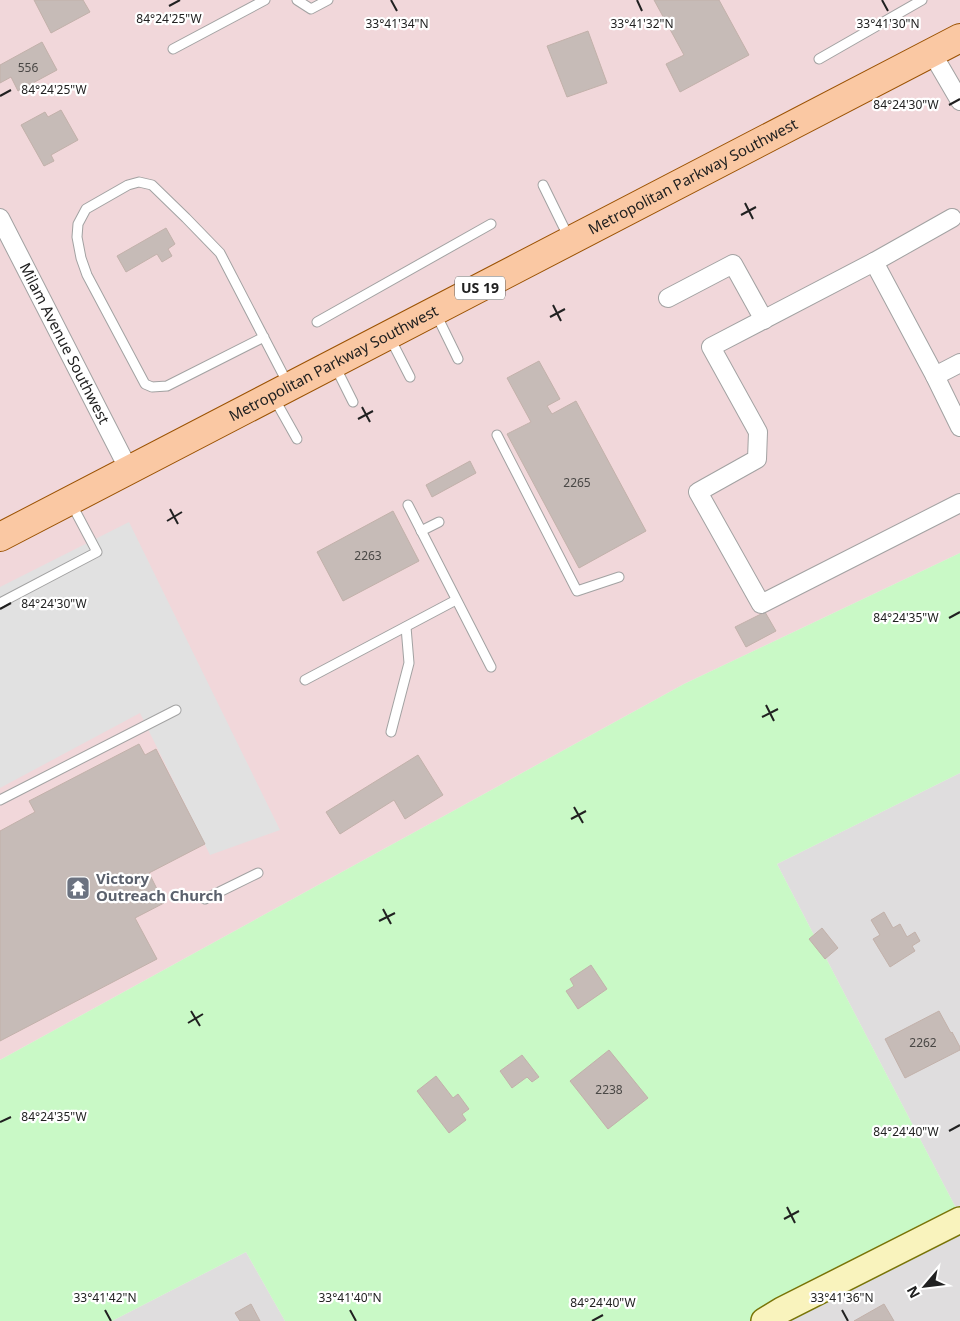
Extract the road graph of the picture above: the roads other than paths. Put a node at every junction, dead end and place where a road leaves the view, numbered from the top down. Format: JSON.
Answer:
{"nodes":[{"id":1,"x":265,"y":0,"type":"edge"},
{"id":2,"x":297,"y":0,"type":"edge"},
{"id":3,"x":328,"y":0,"type":"edge"},
{"id":4,"x":922,"y":0,"type":"edge"},
{"id":5,"x":960,"y":38,"type":"edge"},
{"id":6,"x":173,"y":49,"type":"dead end"},
{"id":7,"x":932,"y":53,"type":"junction"},
{"id":8,"x":819,"y":59,"type":"dead end"},
{"id":9,"x":960,"y":101,"type":"edge"},
{"id":10,"x":543,"y":186,"type":"dead end"},
{"id":11,"x":0,"y":218,"type":"edge"},
{"id":12,"x":952,"y":218,"type":"dead end"},
{"id":13,"x":491,"y":224,"type":"dead end"},
{"id":14,"x":570,"y":241,"type":"junction"},
{"id":15,"x":874,"y":262,"type":"junction"},
{"id":16,"x":668,"y":298,"type":"dead end"},
{"id":17,"x":435,"y":311,"type":"junction"},
{"id":18,"x":764,"y":320,"type":"junction"},
{"id":19,"x":317,"y":322,"type":"dead end"},
{"id":20,"x":388,"y":335,"type":"junction"},
{"id":21,"x":264,"y":337,"type":"junction"},
{"id":22,"x":458,"y":359,"type":"dead end"},
{"id":23,"x":960,"y":363,"type":"edge"},
{"id":24,"x":334,"y":364,"type":"junction"},
{"id":25,"x":410,"y":376,"type":"dead end"},
{"id":26,"x":935,"y":376,"type":"junction"},
{"id":27,"x":281,"y":391,"type":"junction"},
{"id":28,"x":353,"y":402,"type":"dead end"},
{"id":29,"x":960,"y":427,"type":"edge"},
{"id":30,"x":497,"y":435,"type":"dead end"},
{"id":31,"x":297,"y":439,"type":"dead end"},
{"id":32,"x":129,"y":470,"type":"junction"},
{"id":33,"x":70,"y":500,"type":"junction"},
{"id":34,"x":960,"y":503,"type":"edge"},
{"id":35,"x":408,"y":505,"type":"dead end"},
{"id":36,"x":439,"y":522,"type":"dead end"},
{"id":37,"x":421,"y":531,"type":"junction"},
{"id":38,"x":0,"y":537,"type":"edge"},
{"id":39,"x":619,"y":577,"type":"dead end"},
{"id":40,"x":456,"y":600,"type":"junction"},
{"id":41,"x":0,"y":603,"type":"edge"},
{"id":42,"x":406,"y":627,"type":"junction"},
{"id":43,"x":491,"y":667,"type":"dead end"},
{"id":44,"x":305,"y":680,"type":"dead end"},
{"id":45,"x":176,"y":710,"type":"dead end"},
{"id":46,"x":391,"y":732,"type":"dead end"},
{"id":47,"x":0,"y":800,"type":"edge"},
{"id":48,"x":258,"y":873,"type":"dead end"},
{"id":49,"x":205,"y":899,"type":"dead end"},
{"id":50,"x":960,"y":1220,"type":"edge"},
{"id":51,"x":764,"y":1321,"type":"edge"}],
"edges":[{"from":1,"to":6,"type":"lane"},
{"from":2,"to":3,"type":"lane"},
{"from":4,"to":8,"type":"lane"},
{"from":5,"to":7,"type":"main road","name":"Metropolitan Parkway Southwest","number":"US 19"},
{"from":7,"to":9,"type":"street"},
{"from":7,"to":14,"type":"main road","name":"Metropolitan Parkway Southwest","number":"US 19"},
{"from":10,"to":14,"type":"lane"},
{"from":11,"to":32,"type":"street","name":"Milam Avenue Southwest"},
{"from":12,"to":15,"type":"street"},
{"from":13,"to":19,"type":"lane"},
{"from":14,"to":17,"type":"main road","name":"Metropolitan Parkway Southwest","number":"US 19"},
{"from":15,"to":18,"type":"street"},
{"from":15,"to":26,"type":"street"},
{"from":16,"to":18,"type":"street"},
{"from":17,"to":20,"type":"main road","name":"Metropolitan Parkway Southwest","number":"US 19"},
{"from":17,"to":22,"type":"lane"},
{"from":18,"to":34,"type":"street"},
{"from":20,"to":24,"type":"main road","name":"Metropolitan Parkway Southwest","number":"US 19"},
{"from":20,"to":25,"type":"lane"},
{"from":21,"to":21,"type":"lane"},
{"from":21,"to":27,"type":"lane"},
{"from":23,"to":26,"type":"street"},
{"from":24,"to":27,"type":"main road","name":"Metropolitan Parkway Southwest","number":"US 19"},
{"from":24,"to":28,"type":"lane"},
{"from":26,"to":29,"type":"street"},
{"from":27,"to":31,"type":"lane"},
{"from":27,"to":32,"type":"main road","name":"Metropolitan Parkway Southwest","number":"US 19"},
{"from":30,"to":39,"type":"lane"},
{"from":32,"to":33,"type":"main road","name":"Metropolitan Parkway Southwest","number":"US 19"},
{"from":33,"to":38,"type":"main road","name":"Metropolitan Parkway Southwest","number":"US 19"},
{"from":33,"to":41,"type":"lane"},
{"from":35,"to":37,"type":"lane"},
{"from":36,"to":37,"type":"lane"},
{"from":37,"to":40,"type":"lane"},
{"from":40,"to":42,"type":"lane"},
{"from":40,"to":43,"type":"lane"},
{"from":42,"to":44,"type":"lane"},
{"from":42,"to":46,"type":"lane"},
{"from":45,"to":47,"type":"lane"},
{"from":48,"to":49,"type":"lane"},
{"from":50,"to":51,"type":"street"}]}
